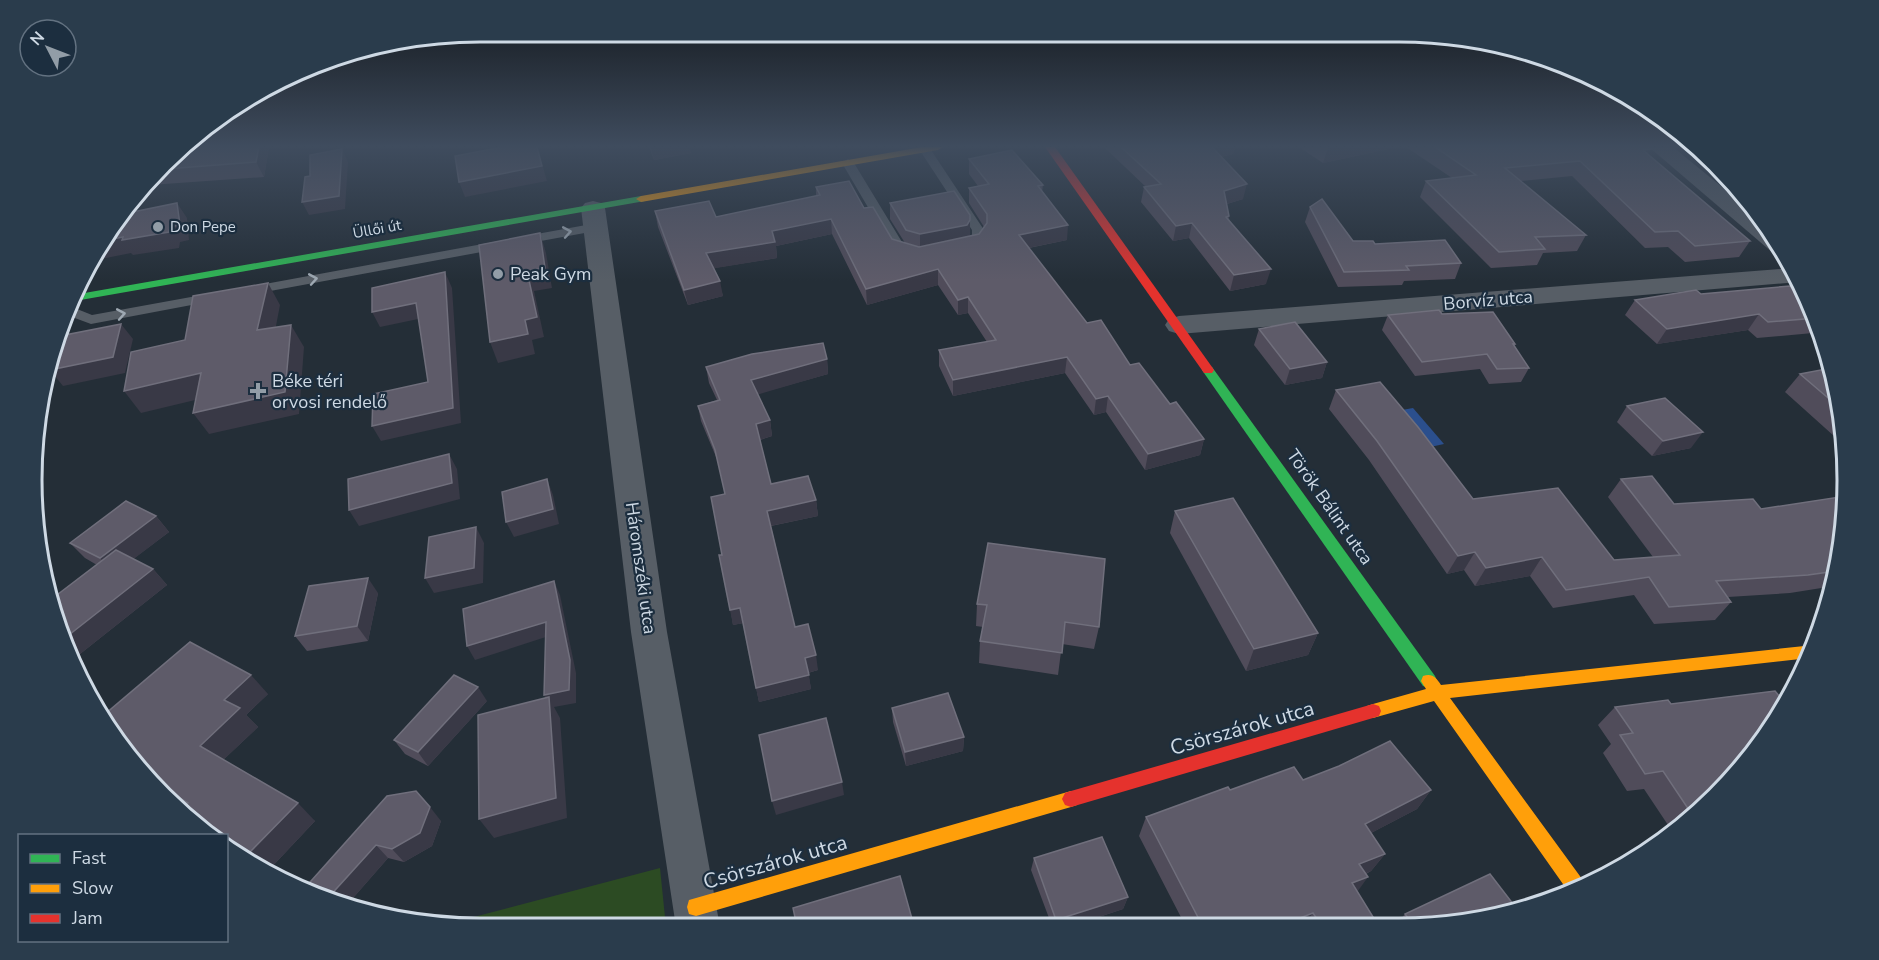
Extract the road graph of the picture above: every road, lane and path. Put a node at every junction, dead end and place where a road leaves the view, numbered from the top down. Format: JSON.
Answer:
{"nodes":[{"id":1,"x":713,"y":192,"type":"edge"},
{"id":2,"x":865,"y":192,"type":"edge"},
{"id":3,"x":957,"y":192,"type":"edge"},
{"id":4,"x":1082,"y":192,"type":"edge"},
{"id":5,"x":595,"y":217,"type":"junction"},
{"id":6,"x":951,"y":250,"type":"edge"},
{"id":7,"x":919,"y":256,"type":"edge"},
{"id":8,"x":1786,"y":276,"type":"edge"},
{"id":9,"x":82,"y":297,"type":"edge"},
{"id":10,"x":75,"y":313,"type":"edge"},
{"id":11,"x":1179,"y":325,"type":"junction"},
{"id":12,"x":1802,"y":652,"type":"edge"},
{"id":13,"x":1440,"y":693,"type":"junction"},
{"id":14,"x":1573,"y":882,"type":"edge"},
{"id":15,"x":697,"y":917,"type":"edge"}],
"edges":[{"from":1,"to":5,"type":"street","name":"Üllői út"},
{"from":2,"to":7,"type":"lane"},
{"from":3,"to":6,"type":"lane"},
{"from":4,"to":11,"type":"street","name":"Török Bálint utca"},
{"from":5,"to":9,"type":"street","name":"Üllői út"},
{"from":10,"to":5,"type":"lane","one_way":true},
{"from":5,"to":15,"type":"street","name":"Háromszéki utca"},
{"from":8,"to":11,"type":"street","name":"Borvíz utca"},
{"from":11,"to":13,"type":"street","name":"Török Bálint utca"},
{"from":12,"to":13,"type":"street","name":"Csörszárok utca"},
{"from":13,"to":14,"type":"street","name":"Török Bálint utca"},
{"from":13,"to":15,"type":"street","name":"Csörszárok utca"}]}
